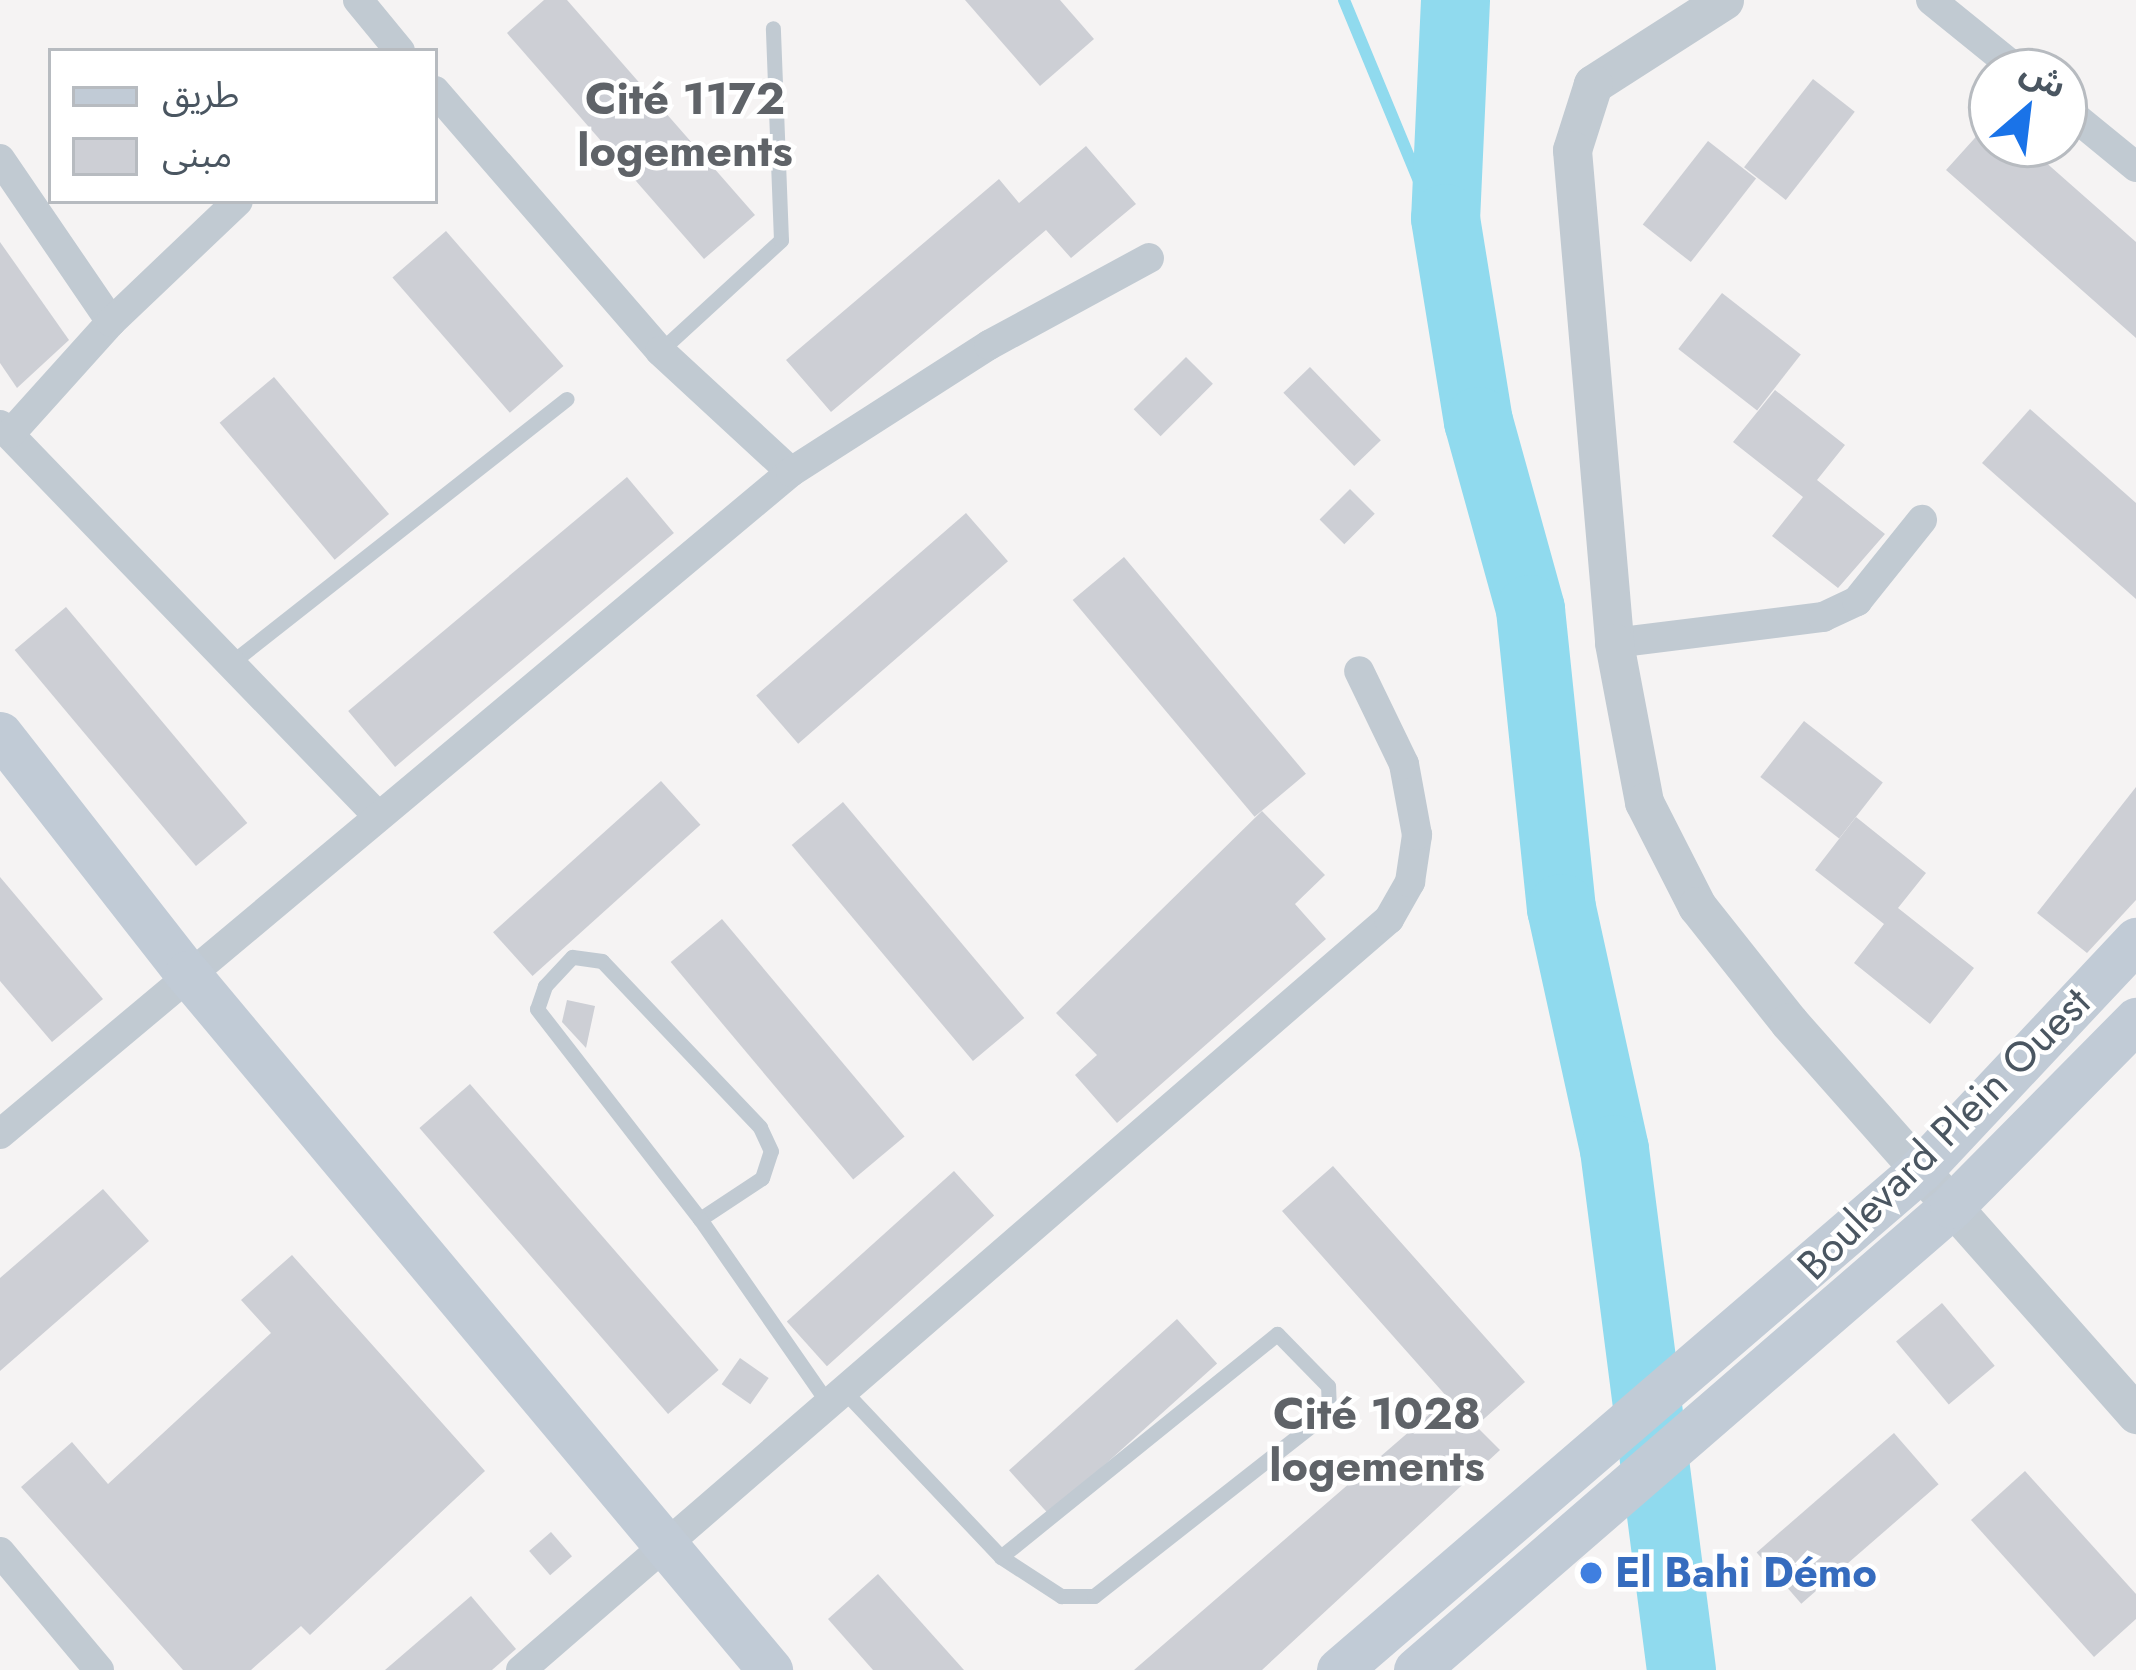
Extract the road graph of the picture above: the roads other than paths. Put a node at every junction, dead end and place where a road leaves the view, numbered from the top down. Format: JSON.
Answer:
{"nodes":[{"id":1,"x":358,"y":0,"type":"edge"},
{"id":2,"x":1724,"y":0,"type":"edge"},
{"id":3,"x":1931,"y":0,"type":"edge"},
{"id":4,"x":773,"y":28,"type":"dead end"},
{"id":5,"x":396,"y":48,"type":"edge"},
{"id":6,"x":1990,"y":48,"type":"edge"},
{"id":7,"x":438,"y":95,"type":"edge"},
{"id":8,"x":2088,"y":127,"type":"edge"},
{"id":9,"x":0,"y":159,"type":"edge"},
{"id":10,"x":2136,"y":166,"type":"edge"},
{"id":11,"x":235,"y":204,"type":"edge"},
{"id":12,"x":1149,"y":258,"type":"dead end"},
{"id":13,"x":111,"y":322,"type":"junction"},
{"id":14,"x":660,"y":351,"type":"junction"},
{"id":15,"x":567,"y":399,"type":"dead end"},
{"id":16,"x":6,"y":429,"type":"edge"},
{"id":17,"x":791,"y":472,"type":"junction"},
{"id":18,"x":1922,"y":520,"type":"dead end"},
{"id":19,"x":1614,"y":643,"type":"junction"},
{"id":20,"x":231,"y":663,"type":"junction"},
{"id":21,"x":1359,"y":671,"type":"dead end"},
{"id":22,"x":0,"y":734,"type":"edge"},
{"id":23,"x":376,"y":815,"type":"junction"},
{"id":24,"x":2136,"y":940,"type":"edge"},
{"id":25,"x":187,"y":973,"type":"junction"},
{"id":26,"x":2136,"y":1020,"type":"edge"},
{"id":27,"x":0,"y":1134,"type":"edge"},
{"id":28,"x":1920,"y":1170,"type":"junction"},
{"id":29,"x":1952,"y":1206,"type":"junction"},
{"id":30,"x":700,"y":1219,"type":"junction"},
{"id":31,"x":836,"y":1397,"type":"junction"},
{"id":32,"x":2136,"y":1414,"type":"edge"},
{"id":33,"x":666,"y":1546,"type":"junction"},
{"id":34,"x":0,"y":1552,"type":"edge"},
{"id":35,"x":1000,"y":1557,"type":"junction"},
{"id":36,"x":99,"y":1670,"type":"edge"},
{"id":37,"x":521,"y":1670,"type":"edge"},
{"id":38,"x":770,"y":1670,"type":"edge"},
{"id":39,"x":1339,"y":1670,"type":"edge"},
{"id":40,"x":1416,"y":1670,"type":"edge"}],
"edges":[{"from":1,"to":5,"type":"street"},
{"from":2,"to":19,"type":"street"},
{"from":3,"to":6,"type":"street"},
{"from":4,"to":14,"type":"lane"},
{"from":7,"to":14,"type":"street"},
{"from":8,"to":10,"type":"street"},
{"from":9,"to":13,"type":"street"},
{"from":11,"to":13,"type":"street"},
{"from":12,"to":17,"type":"street"},
{"from":13,"to":16,"type":"street"},
{"from":14,"to":17,"type":"street"},
{"from":15,"to":20,"type":"lane"},
{"from":16,"to":20,"type":"street"},
{"from":17,"to":23,"type":"street"},
{"from":18,"to":19,"type":"street"},
{"from":19,"to":28,"type":"street"},
{"from":20,"to":23,"type":"street"},
{"from":21,"to":31,"type":"street"},
{"from":22,"to":25,"type":"main road"},
{"from":23,"to":25,"type":"street"},
{"from":24,"to":28,"type":"main road","name":"Boulevard Plein Ouest"},
{"from":25,"to":27,"type":"street"},
{"from":25,"to":33,"type":"main road"},
{"from":26,"to":29,"type":"main road","name":"Boulevard Plein Ouest"},
{"from":28,"to":29,"type":"street"},
{"from":28,"to":39,"type":"main road","name":"Boulevard Plein Ouest"},
{"from":29,"to":32,"type":"street"},
{"from":29,"to":40,"type":"main road","name":"Boulevard Plein Ouest"},
{"from":30,"to":30,"type":"lane"},
{"from":30,"to":31,"type":"lane"},
{"from":31,"to":33,"type":"street"},
{"from":31,"to":35,"type":"lane"},
{"from":33,"to":37,"type":"street"},
{"from":33,"to":38,"type":"main road"},
{"from":34,"to":36,"type":"street"},
{"from":35,"to":35,"type":"lane"}]}
